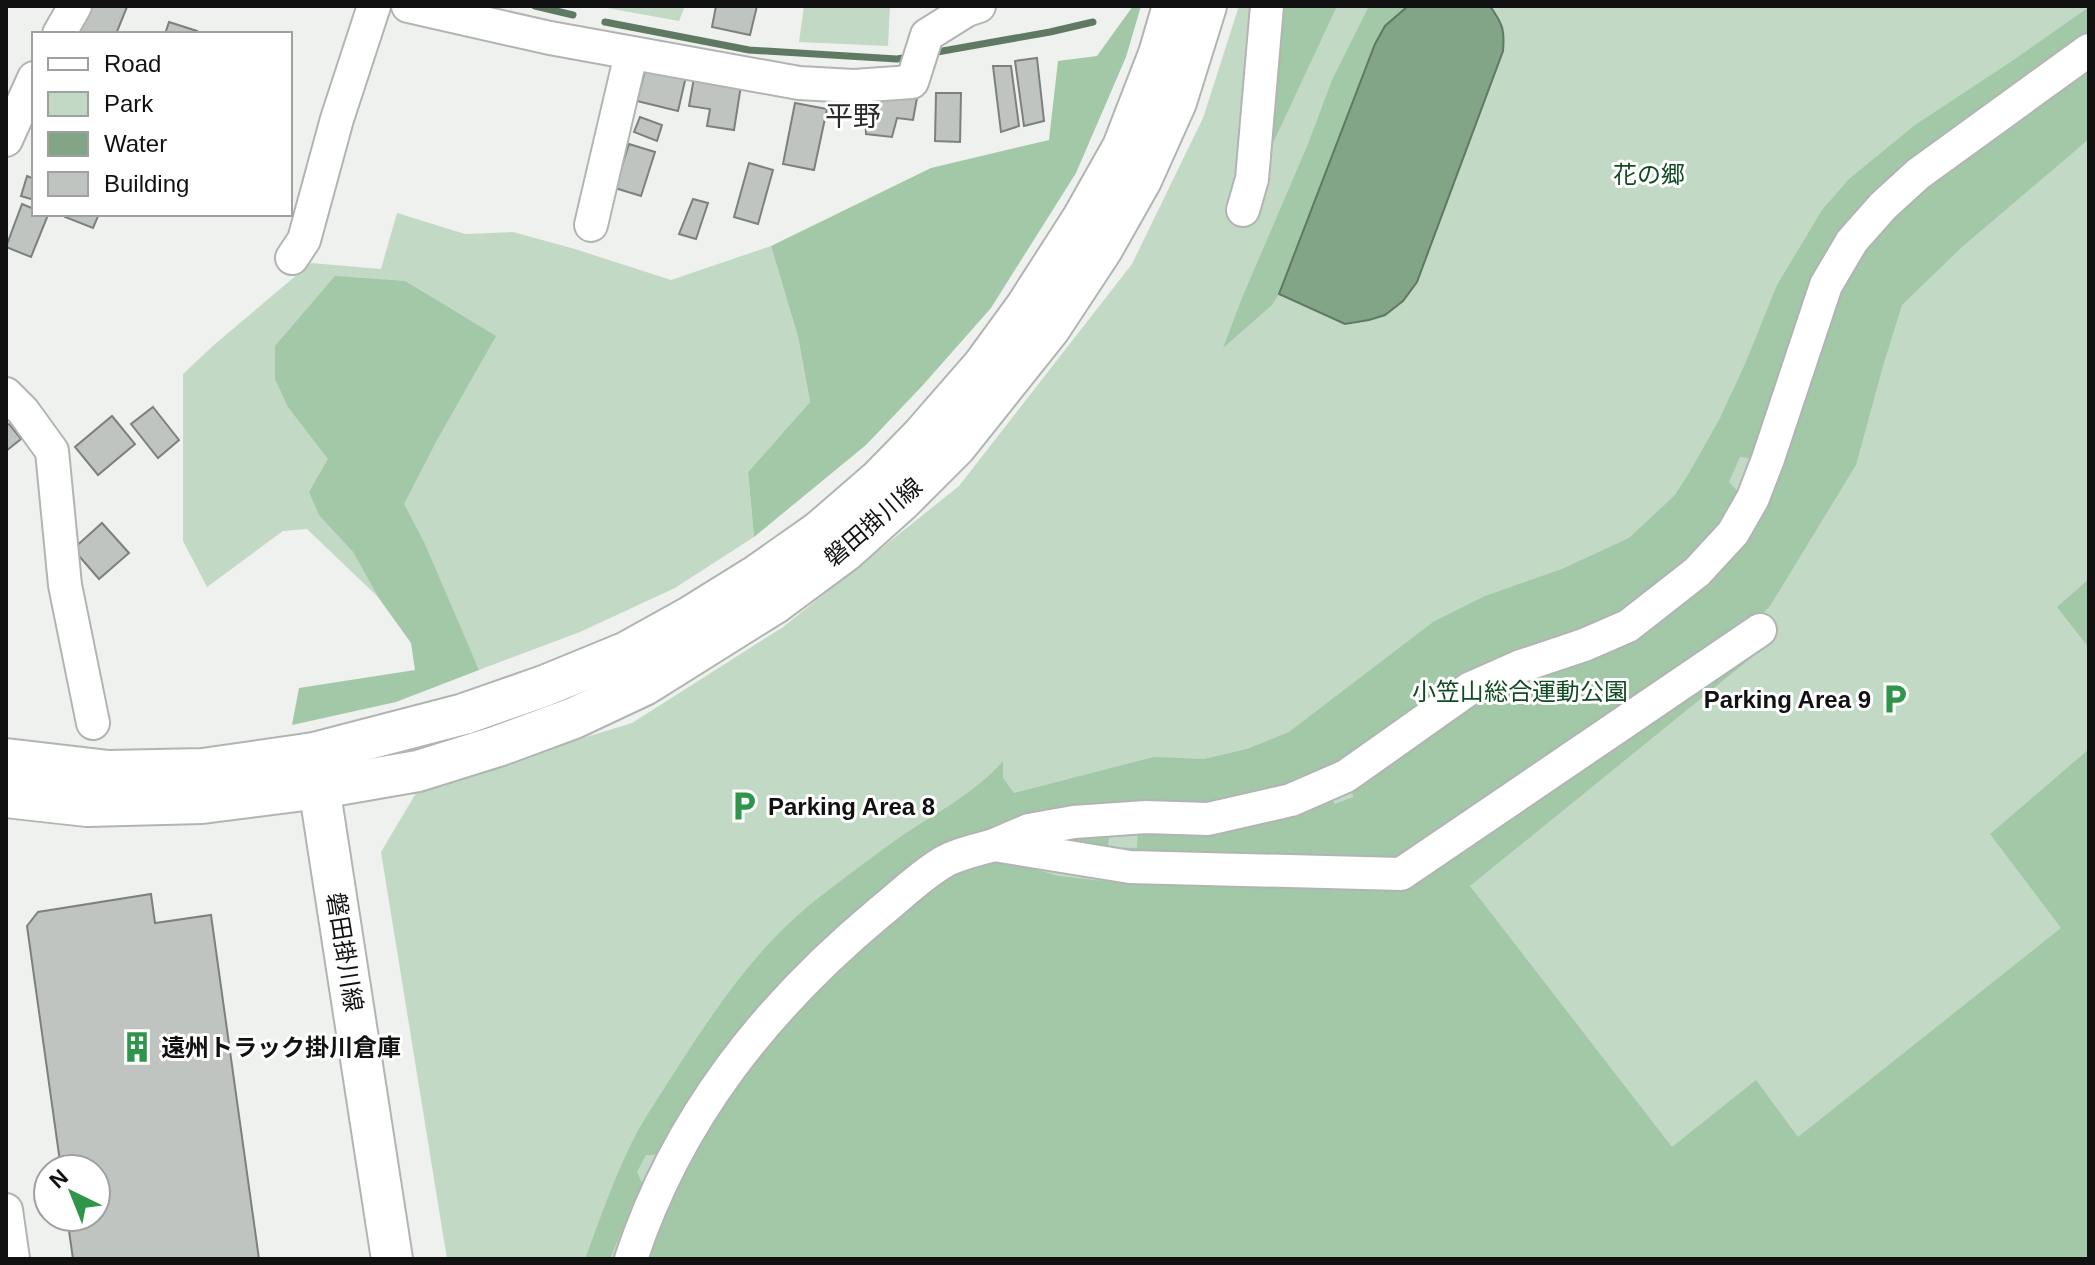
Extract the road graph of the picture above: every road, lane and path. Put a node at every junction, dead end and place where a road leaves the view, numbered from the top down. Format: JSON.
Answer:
{"nodes":[{"id":1,"x":75,"y":6,"type":"edge"},
{"id":2,"x":374,"y":6,"type":"edge"},
{"id":3,"x":408,"y":6,"type":"edge"},
{"id":4,"x":979,"y":6,"type":"edge"},
{"id":5,"x":1173,"y":6,"type":"edge"},
{"id":6,"x":1206,"y":6,"type":"edge"},
{"id":7,"x":1267,"y":6,"type":"edge"},
{"id":8,"x":60,"y":32,"type":"edge"},
{"id":9,"x":2089,"y":50,"type":"edge"},
{"id":10,"x":631,"y":54,"type":"junction"},
{"id":11,"x":32,"y":82,"type":"edge"},
{"id":12,"x":6,"y":140,"type":"edge"},
{"id":13,"x":1243,"y":210,"type":"dead end"},
{"id":14,"x":591,"y":225,"type":"dead end"},
{"id":15,"x":292,"y":258,"type":"dead end"},
{"id":16,"x":6,"y":394,"type":"edge"},
{"id":17,"x":1760,"y":630,"type":"dead end"},
{"id":18,"x":93,"y":723,"type":"dead end"},
{"id":19,"x":6,"y":759,"type":"edge"},
{"id":20,"x":317,"y":770,"type":"junction"},
{"id":21,"x":203,"y":786,"type":"junction"},
{"id":22,"x":6,"y":797,"type":"edge"},
{"id":23,"x":994,"y":845,"type":"junction"},
{"id":24,"x":6,"y":1210,"type":"edge"},
{"id":25,"x":13,"y":1259,"type":"edge"},
{"id":26,"x":392,"y":1259,"type":"edge"},
{"id":27,"x":631,"y":1259,"type":"edge"}],
"edges":[{"from":1,"to":8,"type":"street"},
{"from":2,"to":15,"type":"street"},
{"from":3,"to":10,"type":"street"},
{"from":4,"to":10,"type":"street"},
{"from":5,"to":20,"type":"main road","name":"磐田掛川線"},
{"from":6,"to":20,"type":"main road","name":"磐田掛川線"},
{"from":7,"to":13,"type":"street"},
{"from":9,"to":23,"type":"street"},
{"from":10,"to":14,"type":"street"},
{"from":11,"to":12,"type":"street"},
{"from":16,"to":18,"type":"street"},
{"from":17,"to":23,"type":"street"},
{"from":19,"to":21,"type":"main road"},
{"from":20,"to":21,"type":"main road"},
{"from":20,"to":26,"type":"main road","name":"磐田掛川線"},
{"from":21,"to":22,"type":"main road"},
{"from":23,"to":27,"type":"street"},
{"from":24,"to":25,"type":"street"}]}
